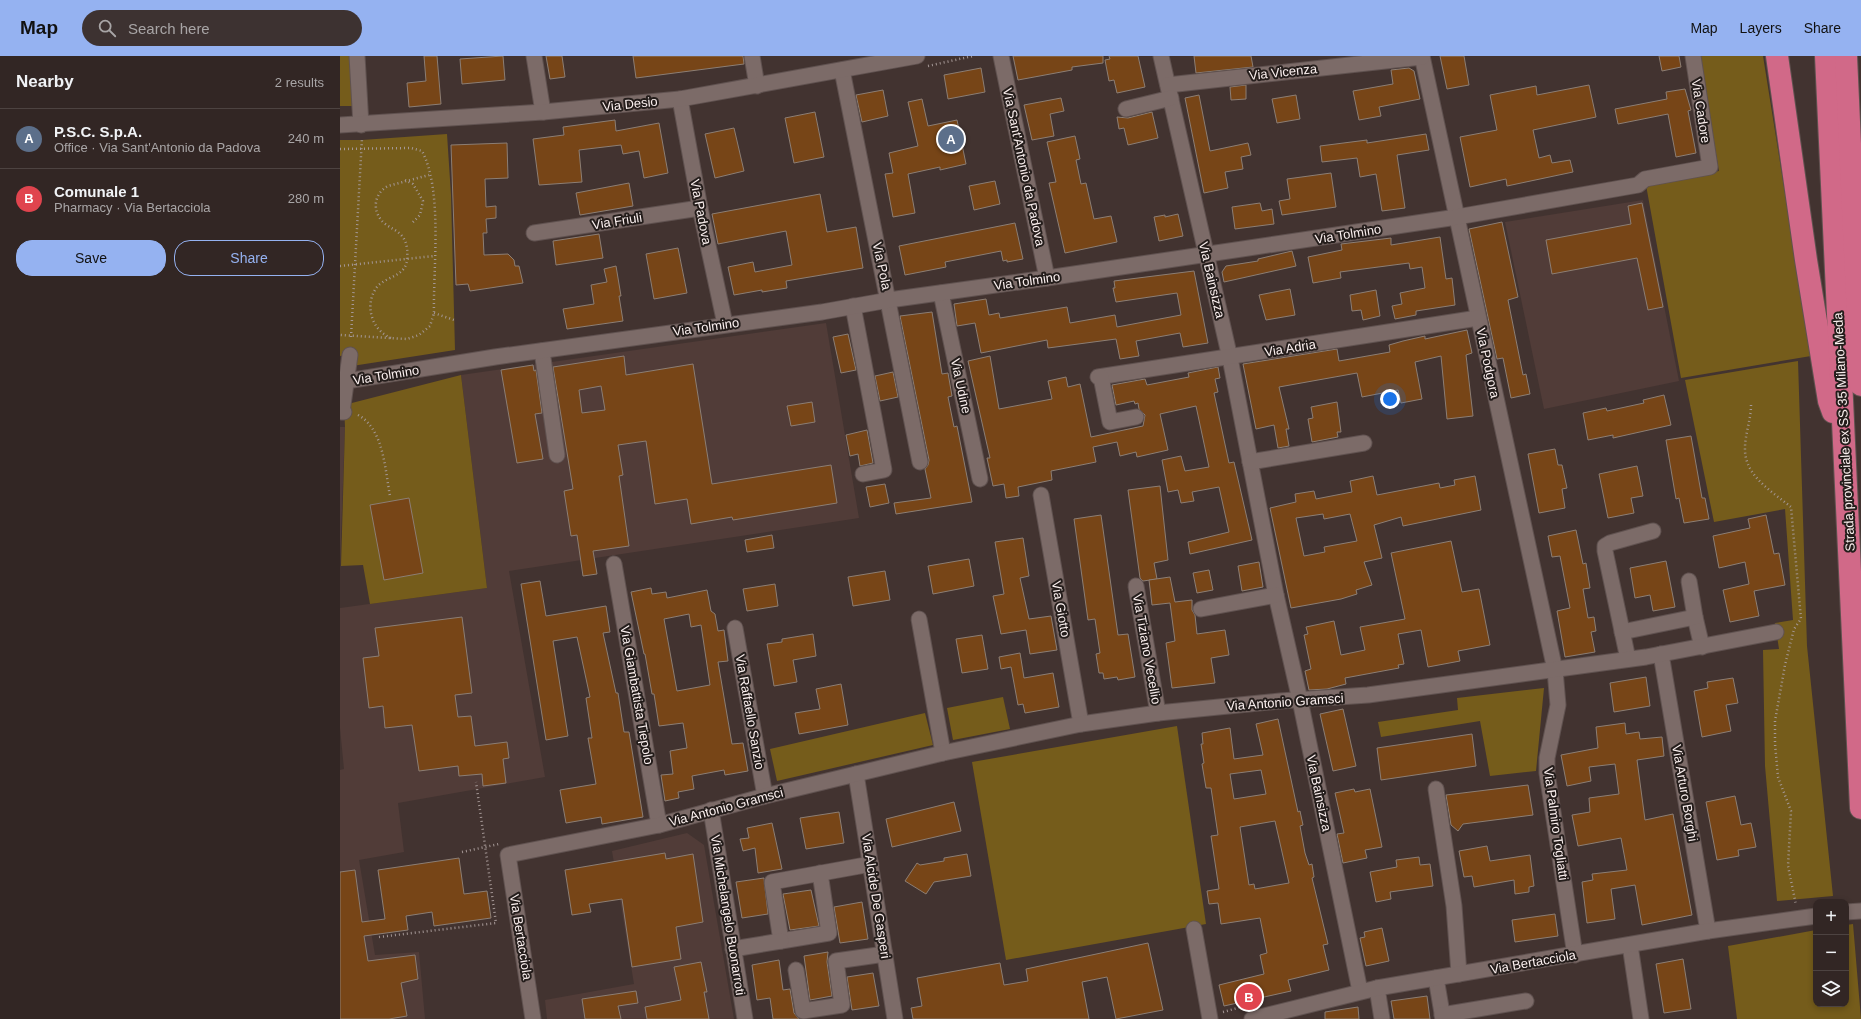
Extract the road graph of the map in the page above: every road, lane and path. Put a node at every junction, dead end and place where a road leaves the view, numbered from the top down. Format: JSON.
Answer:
{"nodes":[{"id":1,"x":357,"y":56,"type":"edge"},
{"id":2,"x":534,"y":56,"type":"edge"},
{"id":3,"x":752,"y":56,"type":"edge"},
{"id":4,"x":917,"y":56,"type":"edge"},
{"id":5,"x":1001,"y":56,"type":"edge"},
{"id":6,"x":1161,"y":56,"type":"edge"},
{"id":7,"x":1693,"y":56,"type":"edge"},
{"id":8,"x":1777,"y":56,"type":"edge"},
{"id":9,"x":1826,"y":56,"type":"edge"},
{"id":10,"x":1846,"y":56,"type":"edge"},
{"id":11,"x":1422,"y":57,"type":"edge"},
{"id":12,"x":842,"y":70,"type":"junction"},
{"id":13,"x":757,"y":86,"type":"junction"},
{"id":14,"x":1169,"y":92,"type":"junction"},
{"id":15,"x":680,"y":99,"type":"junction"},
{"id":16,"x":1126,"y":109,"type":"dead end"},
{"id":17,"x":543,"y":112,"type":"junction"},
{"id":18,"x":340,"y":125,"type":"edge"},
{"id":19,"x":362,"y":130,"type":"junction"},
{"id":20,"x":340,"y":149,"type":"edge"},
{"id":21,"x":362,"y":149,"type":"junction"},
{"id":22,"x":1710,"y":167,"type":"joint"},
{"id":23,"x":429,"y":175,"type":"junction"},
{"id":24,"x":405,"y":180,"type":"junction"},
{"id":25,"x":700,"y":208,"type":"junction"},
{"id":26,"x":1457,"y":217,"type":"junction"},
{"id":27,"x":412,"y":223,"type":"dead end"},
{"id":28,"x":534,"y":233,"type":"dead end"},
{"id":29,"x":1206,"y":255,"type":"junction"},
{"id":30,"x":434,"y":256,"type":"junction"},
{"id":31,"x":408,"y":257,"type":"junction"},
{"id":32,"x":356,"y":264,"type":"junction"},
{"id":33,"x":340,"y":266,"type":"edge"},
{"id":34,"x":1047,"y":278,"type":"junction"},
{"id":35,"x":942,"y":293,"type":"junction"},
{"id":36,"x":889,"y":300,"type":"junction"},
{"id":37,"x":853,"y":306,"type":"junction"},
{"id":38,"x":434,"y":313,"type":"junction"},
{"id":39,"x":1478,"y":318,"type":"junction"},
{"id":40,"x":454,"y":320,"type":"dead end"},
{"id":41,"x":725,"y":324,"type":"junction"},
{"id":42,"x":340,"y":335,"type":"edge"},
{"id":43,"x":351,"y":336,"type":"junction"},
{"id":44,"x":395,"y":339,"type":"junction"},
{"id":45,"x":542,"y":351,"type":"junction"},
{"id":46,"x":350,"y":355,"type":"joint"},
{"id":47,"x":1230,"y":358,"type":"junction"},
{"id":48,"x":343,"y":382,"type":"edge"},
{"id":49,"x":1861,"y":385,"type":"edge"},
{"id":50,"x":1751,"y":405,"type":"dead end"},
{"id":51,"x":344,"y":412,"type":"joint"},
{"id":52,"x":1136,"y":417,"type":"dead end"},
{"id":53,"x":1844,"y":442,"type":"junction"},
{"id":54,"x":1364,"y":443,"type":"dead end"},
{"id":55,"x":557,"y":455,"type":"dead end"},
{"id":56,"x":920,"y":462,"type":"dead end"},
{"id":57,"x":1250,"y":462,"type":"junction"},
{"id":58,"x":863,"y":474,"type":"dead end"},
{"id":59,"x":980,"y":479,"type":"dead end"},
{"id":60,"x":1041,"y":495,"type":"dead end"},
{"id":61,"x":390,"y":496,"type":"dead end"},
{"id":62,"x":1653,"y":531,"type":"dead end"},
{"id":63,"x":614,"y":564,"type":"dead end"},
{"id":64,"x":1689,"y":581,"type":"dead end"},
{"id":65,"x":1136,"y":586,"type":"dead end"},
{"id":66,"x":1276,"y":595,"type":"junction"},
{"id":67,"x":1201,"y":609,"type":"dead end"},
{"id":68,"x":1695,"y":618,"type":"junction"},
{"id":69,"x":919,"y":619,"type":"dead end"},
{"id":70,"x":735,"y":628,"type":"dead end"},
{"id":71,"x":1622,"y":632,"type":"junction"},
{"id":72,"x":1776,"y":632,"type":"dead end"},
{"id":73,"x":1702,"y":648,"type":"junction"},
{"id":74,"x":1661,"y":654,"type":"junction"},
{"id":75,"x":1628,"y":658,"type":"junction"},
{"id":76,"x":1555,"y":670,"type":"junction"},
{"id":77,"x":1300,"y":700,"type":"junction"},
{"id":78,"x":1158,"y":712,"type":"junction"},
{"id":79,"x":1081,"y":724,"type":"junction"},
{"id":80,"x":943,"y":753,"type":"junction"},
{"id":81,"x":856,"y":774,"type":"junction"},
{"id":82,"x":476,"y":782,"type":"dead end"},
{"id":83,"x":1436,"y":789,"type":"dead end"},
{"id":84,"x":765,"y":796,"type":"junction"},
{"id":85,"x":1861,"y":808,"type":"edge"},
{"id":86,"x":711,"y":810,"type":"junction"},
{"id":87,"x":659,"y":825,"type":"junction"},
{"id":88,"x":508,"y":855,"type":"joint"},
{"id":89,"x":870,"y":864,"type":"junction"},
{"id":90,"x":820,"y":873,"type":"junction"},
{"id":91,"x":1796,"y":906,"type":"dead end"},
{"id":92,"x":1861,"y":911,"type":"edge"},
{"id":93,"x":1849,"y":912,"type":"edge"},
{"id":94,"x":1813,"y":916,"type":"edge"},
{"id":95,"x":1194,"y":929,"type":"dead end"},
{"id":96,"x":1708,"y":932,"type":"junction"},
{"id":97,"x":379,"y":938,"type":"dead end"},
{"id":98,"x":781,"y":941,"type":"junction"},
{"id":99,"x":1630,"y":945,"type":"junction"},
{"id":100,"x":733,"y":948,"type":"junction"},
{"id":101,"x":885,"y":954,"type":"junction"},
{"id":102,"x":1575,"y":954,"type":"junction"},
{"id":103,"x":796,"y":970,"type":"dead end"},
{"id":104,"x":1459,"y":974,"type":"junction"},
{"id":105,"x":1436,"y":978,"type":"junction"},
{"id":106,"x":1377,"y":988,"type":"junction"},
{"id":107,"x":1360,"y":991,"type":"junction"},
{"id":108,"x":1526,"y":1001,"type":"dead end"},
{"id":109,"x":1443,"y":1017,"type":"edge"},
{"id":110,"x":533,"y":1019,"type":"edge"},
{"id":111,"x":745,"y":1019,"type":"edge"},
{"id":112,"x":895,"y":1019,"type":"edge"},
{"id":113,"x":1210,"y":1019,"type":"edge"},
{"id":114,"x":1252,"y":1019,"type":"edge"},
{"id":115,"x":1382,"y":1019,"type":"edge"},
{"id":116,"x":1641,"y":1019,"type":"edge"}],
"edges":[{"from":1,"to":19,"type":"street"},
{"from":2,"to":17,"type":"street"},
{"from":3,"to":13,"type":"street"},
{"from":4,"to":12,"type":"street","name":"Via Desio"},
{"from":5,"to":34,"type":"street","name":"Via Sant'Antonio da Padova"},
{"from":6,"to":14,"type":"street","name":"Via Bainsizza"},
{"from":7,"to":22,"type":"street","name":"Via Cadore"},
{"from":8,"to":53,"type":"highway"},
{"from":9,"to":53,"type":"highway","name":"Strada provinciale ex SS 35 Milano-Meda"},
{"from":10,"to":49,"type":"highway","name":"Strada provinciale ex SS 35 Milano-Meda"},
{"from":11,"to":14,"type":"street","name":"Via Vicenza"},
{"from":11,"to":26,"type":"street","name":"Via Podgora"},
{"from":12,"to":13,"type":"street","name":"Via Desio"},
{"from":12,"to":36,"type":"street","name":"Via Pola"},
{"from":13,"to":15,"type":"street","name":"Via Desio"},
{"from":14,"to":16,"type":"street"},
{"from":14,"to":29,"type":"street","name":"Via Bainsizza"},
{"from":15,"to":17,"type":"street","name":"Via Desio"},
{"from":15,"to":25,"type":"street","name":"Via Padova"},
{"from":17,"to":19,"type":"street","name":"Via Desio"},
{"from":18,"to":19,"type":"street","name":"Via Desio"},
{"from":19,"to":21,"type":"path"},
{"from":20,"to":21,"type":"path"},
{"from":21,"to":23,"type":"path"},
{"from":21,"to":32,"type":"path"},
{"from":22,"to":26,"type":"street","name":"Via Tolmino"},
{"from":23,"to":24,"type":"path"},
{"from":23,"to":30,"type":"path"},
{"from":24,"to":27,"type":"path"},
{"from":24,"to":31,"type":"path"},
{"from":25,"to":28,"type":"street","name":"Via Friuli"},
{"from":25,"to":41,"type":"street","name":"Via Padova"},
{"from":26,"to":29,"type":"street","name":"Via Tolmino"},
{"from":26,"to":39,"type":"street","name":"Via Podgora"},
{"from":29,"to":34,"type":"street","name":"Via Tolmino"},
{"from":29,"to":47,"type":"street","name":"Via Bainsizza"},
{"from":30,"to":31,"type":"path"},
{"from":30,"to":38,"type":"path"},
{"from":31,"to":32,"type":"path"},
{"from":31,"to":44,"type":"path"},
{"from":32,"to":33,"type":"path"},
{"from":32,"to":43,"type":"path"},
{"from":34,"to":35,"type":"street","name":"Via Tolmino"},
{"from":35,"to":36,"type":"street","name":"Via Tolmino"},
{"from":35,"to":59,"type":"street","name":"Via Udine"},
{"from":36,"to":37,"type":"street","name":"Via Tolmino"},
{"from":36,"to":56,"type":"street","name":"Via Pola"},
{"from":37,"to":41,"type":"street","name":"Via Tolmino"},
{"from":37,"to":58,"type":"street"},
{"from":38,"to":40,"type":"path"},
{"from":38,"to":44,"type":"path"},
{"from":39,"to":47,"type":"street","name":"Via Adria"},
{"from":39,"to":76,"type":"street","name":"Via Podgora"},
{"from":41,"to":45,"type":"street","name":"Via Tolmino"},
{"from":42,"to":43,"type":"path"},
{"from":43,"to":44,"type":"path"},
{"from":43,"to":46,"type":"path"},
{"from":45,"to":48,"type":"street","name":"Via Tolmino"},
{"from":45,"to":55,"type":"street"},
{"from":46,"to":48,"type":"street"},
{"from":47,"to":52,"type":"street","name":"Via Adria"},
{"from":47,"to":57,"type":"street","name":"Via Bainsizza"},
{"from":48,"to":51,"type":"street"},
{"from":50,"to":91,"type":"path"},
{"from":51,"to":61,"type":"path"},
{"from":53,"to":85,"type":"highway","name":"Strada provinciale ex SS 35 Milano-Meda"},
{"from":54,"to":57,"type":"street"},
{"from":57,"to":66,"type":"street","name":"Via Bainsizza"},
{"from":60,"to":79,"type":"street","name":"Via Giotto"},
{"from":62,"to":71,"type":"street"},
{"from":63,"to":87,"type":"street","name":"Via Giambattista Tiepolo"},
{"from":64,"to":68,"type":"street"},
{"from":65,"to":78,"type":"street","name":"Via Tiziano Vecellio"},
{"from":66,"to":67,"type":"street"},
{"from":66,"to":77,"type":"street","name":"Via Bainsizza"},
{"from":68,"to":71,"type":"street"},
{"from":68,"to":73,"type":"street"},
{"from":69,"to":80,"type":"street"},
{"from":70,"to":84,"type":"street","name":"Via Raffaello Sanzio"},
{"from":71,"to":75,"type":"street"},
{"from":72,"to":73,"type":"street","name":"Via Antonio Gramsci"},
{"from":73,"to":74,"type":"street","name":"Via Antonio Gramsci"},
{"from":74,"to":75,"type":"street","name":"Via Antonio Gramsci"},
{"from":74,"to":96,"type":"street","name":"Via Arturo Borghi"},
{"from":75,"to":76,"type":"street","name":"Via Antonio Gramsci"},
{"from":76,"to":77,"type":"street","name":"Via Antonio Gramsci"},
{"from":76,"to":102,"type":"street","name":"Via Palmiro Togliatti"},
{"from":77,"to":78,"type":"street","name":"Via Antonio Gramsci"},
{"from":77,"to":107,"type":"street","name":"Via Bainsizza"},
{"from":78,"to":79,"type":"street","name":"Via Antonio Gramsci"},
{"from":79,"to":80,"type":"street","name":"Via Antonio Gramsci"},
{"from":80,"to":81,"type":"street","name":"Via Antonio Gramsci"},
{"from":81,"to":84,"type":"street","name":"Via Antonio Gramsci"},
{"from":81,"to":89,"type":"street","name":"Via Alcide De Gasperi"},
{"from":82,"to":97,"type":"path"},
{"from":83,"to":104,"type":"street"},
{"from":84,"to":86,"type":"street","name":"Via Antonio Gramsci"},
{"from":86,"to":87,"type":"street","name":"Via Antonio Gramsci"},
{"from":86,"to":100,"type":"street","name":"Via Michelangelo Buonarroti"},
{"from":87,"to":88,"type":"street","name":"Via Antonio Gramsci"},
{"from":88,"to":110,"type":"street","name":"Via Bertacciola"},
{"from":89,"to":90,"type":"street"},
{"from":89,"to":101,"type":"street","name":"Via Alcide De Gasperi"},
{"from":90,"to":98,"type":"street"},
{"from":90,"to":98,"type":"street"},
{"from":92,"to":93,"type":"street"},
{"from":94,"to":96,"type":"street","name":"Via Bertacciola"},
{"from":95,"to":113,"type":"street"},
{"from":96,"to":99,"type":"street","name":"Via Bertacciola"},
{"from":98,"to":100,"type":"street"},
{"from":99,"to":102,"type":"street","name":"Via Bertacciola"},
{"from":99,"to":116,"type":"street"},
{"from":100,"to":111,"type":"street","name":"Via Michelangelo Buonarroti"},
{"from":101,"to":103,"type":"street"},
{"from":101,"to":112,"type":"street","name":"Via Alcide De Gasperi"},
{"from":102,"to":104,"type":"street","name":"Via Bertacciola"},
{"from":104,"to":105,"type":"street","name":"Via Bertacciola"},
{"from":105,"to":106,"type":"street","name":"Via Bertacciola"},
{"from":105,"to":109,"type":"street"},
{"from":106,"to":107,"type":"street","name":"Via Bertacciola"},
{"from":106,"to":115,"type":"street"},
{"from":107,"to":114,"type":"street","name":"Via Bertacciola"},
{"from":108,"to":109,"type":"street"}]}
